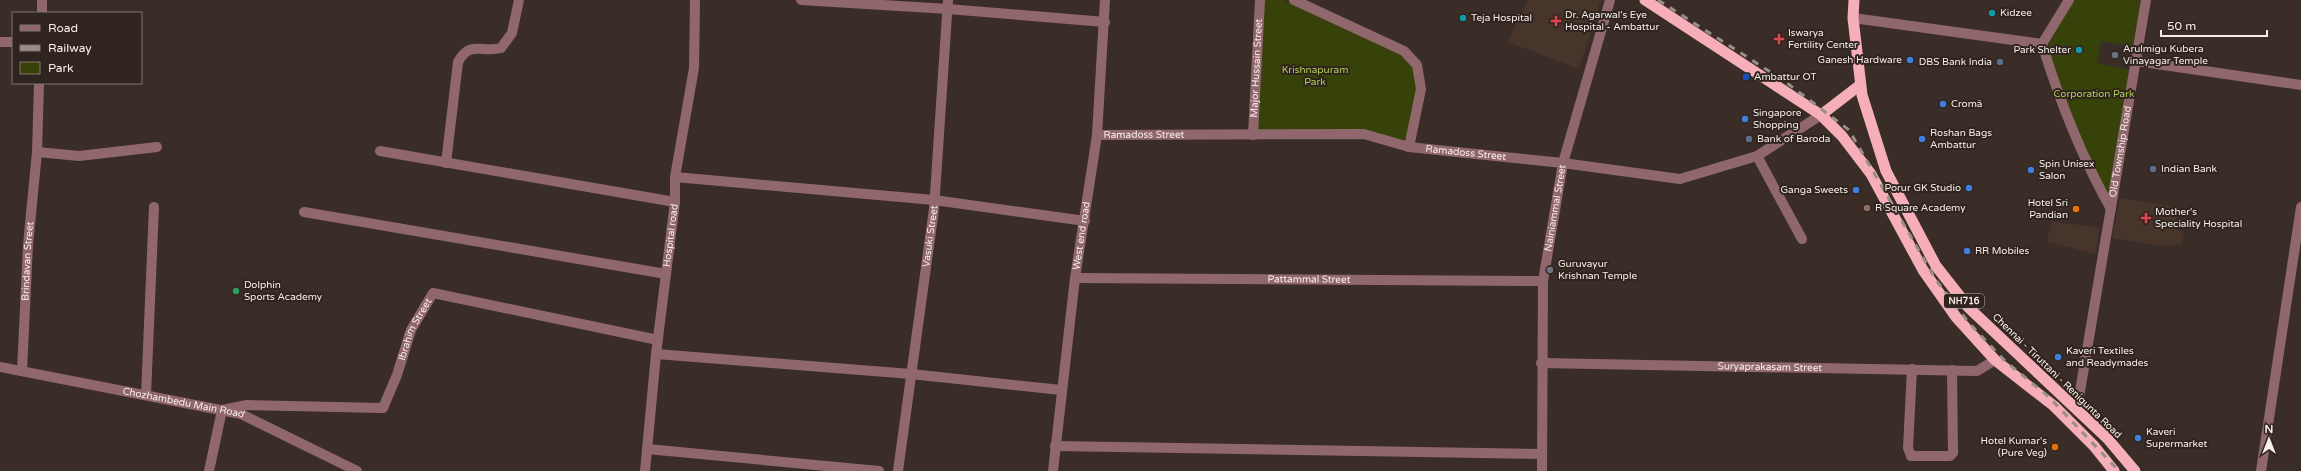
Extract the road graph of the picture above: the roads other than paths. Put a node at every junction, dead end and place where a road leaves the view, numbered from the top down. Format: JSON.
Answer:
{"nodes":[{"id":1,"x":42,"y":0,"type":"edge"},
{"id":2,"x":518,"y":0,"type":"edge"},
{"id":3,"x":695,"y":0,"type":"edge"},
{"id":4,"x":801,"y":0,"type":"edge"},
{"id":5,"x":1105,"y":0,"type":"edge"},
{"id":6,"x":1260,"y":0,"type":"edge"},
{"id":7,"x":1294,"y":0,"type":"edge"},
{"id":8,"x":1610,"y":0,"type":"edge"},
{"id":9,"x":1645,"y":0,"type":"edge"},
{"id":10,"x":1854,"y":0,"type":"edge"},
{"id":11,"x":2069,"y":0,"type":"edge"},
{"id":12,"x":2146,"y":0,"type":"edge"},
{"id":13,"x":948,"y":4,"type":"edge"},
{"id":14,"x":42,"y":12,"type":"edge"},
{"id":15,"x":1853,"y":18,"type":"junction"},
{"id":16,"x":1105,"y":22,"type":"junction"},
{"id":17,"x":0,"y":42,"type":"edge"},
{"id":18,"x":12,"y":42,"type":"edge"},
{"id":19,"x":2042,"y":44,"type":"junction"},
{"id":20,"x":2136,"y":61,"type":"junction"},
{"id":21,"x":39,"y":84,"type":"edge"},
{"id":22,"x":1860,"y":85,"type":"junction"},
{"id":23,"x":2301,"y":85,"type":"edge"},
{"id":24,"x":1821,"y":115,"type":"junction"},
{"id":25,"x":1097,"y":135,"type":"junction"},
{"id":26,"x":1253,"y":135,"type":"junction"},
{"id":27,"x":157,"y":147,"type":"dead end"},
{"id":28,"x":1409,"y":147,"type":"junction"},
{"id":29,"x":380,"y":151,"type":"dead end"},
{"id":30,"x":37,"y":152,"type":"junction"},
{"id":31,"x":1757,"y":156,"type":"junction"},
{"id":32,"x":446,"y":163,"type":"junction"},
{"id":33,"x":1563,"y":163,"type":"junction"},
{"id":34,"x":675,"y":177,"type":"junction"},
{"id":35,"x":934,"y":200,"type":"junction"},
{"id":36,"x":675,"y":202,"type":"junction"},
{"id":37,"x":154,"y":207,"type":"dead end"},
{"id":38,"x":2301,"y":207,"type":"edge"},
{"id":39,"x":2111,"y":209,"type":"junction"},
{"id":40,"x":304,"y":212,"type":"dead end"},
{"id":41,"x":1085,"y":222,"type":"junction"},
{"id":42,"x":1802,"y":239,"type":"dead end"},
{"id":43,"x":666,"y":274,"type":"junction"},
{"id":44,"x":1075,"y":278,"type":"junction"},
{"id":45,"x":1542,"y":281,"type":"junction"},
{"id":46,"x":658,"y":340,"type":"junction"},
{"id":47,"x":656,"y":354,"type":"junction"},
{"id":48,"x":1995,"y":360,"type":"junction"},
{"id":49,"x":1541,"y":363,"type":"junction"},
{"id":50,"x":0,"y":367,"type":"edge"},
{"id":51,"x":1912,"y":369,"type":"junction"},
{"id":52,"x":1952,"y":370,"type":"junction"},
{"id":53,"x":22,"y":371,"type":"junction"},
{"id":54,"x":911,"y":374,"type":"junction"},
{"id":55,"x":1061,"y":390,"type":"junction"},
{"id":56,"x":146,"y":396,"type":"junction"},
{"id":57,"x":2077,"y":409,"type":"junction"},
{"id":58,"x":222,"y":410,"type":"junction"},
{"id":59,"x":1055,"y":446,"type":"junction"},
{"id":60,"x":647,"y":449,"type":"junction"},
{"id":61,"x":1542,"y":454,"type":"junction"},
{"id":62,"x":209,"y":471,"type":"edge"},
{"id":63,"x":357,"y":471,"type":"edge"},
{"id":64,"x":645,"y":471,"type":"edge"},
{"id":65,"x":879,"y":471,"type":"edge"},
{"id":66,"x":898,"y":471,"type":"edge"},
{"id":67,"x":1053,"y":471,"type":"edge"},
{"id":68,"x":1542,"y":471,"type":"edge"},
{"id":69,"x":2114,"y":471,"type":"edge"},
{"id":70,"x":2135,"y":471,"type":"edge"},
{"id":71,"x":2262,"y":471,"type":"edge"}],
"edges":[{"from":1,"to":14,"type":"street"},
{"from":2,"to":32,"type":"street"},
{"from":3,"to":34,"type":"street","name":"Hospital road"},
{"from":4,"to":13,"type":"street"},
{"from":5,"to":16,"type":"street","name":"West end road"},
{"from":6,"to":26,"type":"street","name":"Major Hussain Street"},
{"from":7,"to":28,"type":"street"},
{"from":8,"to":33,"type":"street","name":"Nainiammal Street"},
{"from":9,"to":24,"type":"highway","number":"NH716"},
{"from":10,"to":15,"type":"highway","number":"NH716"},
{"from":11,"to":19,"type":"street"},
{"from":12,"to":20,"type":"street","name":"Old Township Road"},
{"from":13,"to":16,"type":"street"},
{"from":13,"to":35,"type":"street","name":"Vasuki Street"},
{"from":15,"to":19,"type":"street"},
{"from":15,"to":22,"type":"highway","number":"NH716"},
{"from":16,"to":25,"type":"street","name":"West end road"},
{"from":17,"to":18,"type":"street"},
{"from":19,"to":39,"type":"street","name":"Old Township Road"},
{"from":20,"to":23,"type":"street"},
{"from":20,"to":39,"type":"street","name":"Old Township Road"},
{"from":21,"to":30,"type":"street","name":"Brindavan Street"},
{"from":22,"to":24,"type":"highway"},
{"from":22,"to":57,"type":"highway","name":"Chennai - Tiruttani - Renigunta Road","number":"NH716"},
{"from":24,"to":31,"type":"street","name":"Ramadoss Street"},
{"from":24,"to":48,"type":"highway","number":"NH716"},
{"from":25,"to":26,"type":"street","name":"Ramadoss Street"},
{"from":25,"to":41,"type":"street","name":"West end road"},
{"from":26,"to":28,"type":"street","name":"Ramadoss Street"},
{"from":27,"to":30,"type":"street"},
{"from":28,"to":33,"type":"street","name":"Ramadoss Street"},
{"from":29,"to":32,"type":"street"},
{"from":30,"to":53,"type":"street","name":"Brindavan Street"},
{"from":31,"to":33,"type":"street","name":"Ramadoss Street"},
{"from":31,"to":42,"type":"street"},
{"from":32,"to":36,"type":"street"},
{"from":33,"to":45,"type":"street","name":"Nainiammal Street"},
{"from":34,"to":35,"type":"street"},
{"from":34,"to":36,"type":"street","name":"Hospital road"},
{"from":35,"to":41,"type":"street"},
{"from":35,"to":54,"type":"street","name":"Vasuki Street"},
{"from":36,"to":43,"type":"street","name":"Hospital road"},
{"from":37,"to":56,"type":"street"},
{"from":38,"to":71,"type":"street"},
{"from":39,"to":57,"type":"street","name":"Old Township Road"},
{"from":40,"to":43,"type":"street"},
{"from":41,"to":44,"type":"street","name":"West end road"},
{"from":43,"to":46,"type":"street","name":"Hospital road"},
{"from":44,"to":45,"type":"street","name":"Pattammal Street"},
{"from":44,"to":55,"type":"street","name":"West end road"},
{"from":45,"to":49,"type":"street","name":"Nainiammal Street"},
{"from":46,"to":47,"type":"street","name":"Hospital road"},
{"from":46,"to":58,"type":"street","name":"Ibrahim Street"},
{"from":47,"to":54,"type":"street"},
{"from":47,"to":60,"type":"street","name":"Hospital road"},
{"from":48,"to":52,"type":"street","name":"Suryaprakasam Street"},
{"from":48,"to":69,"type":"highway","number":"NH716"},
{"from":49,"to":51,"type":"street","name":"Suryaprakasam Street"},
{"from":49,"to":61,"type":"street","name":"Nainiammal Street"},
{"from":50,"to":53,"type":"street","name":"Chozhambedu Main Road"},
{"from":51,"to":52,"type":"street","name":"Suryaprakasam Street"},
{"from":51,"to":52,"type":"street"},
{"from":53,"to":56,"type":"street","name":"Chozhambedu Main Road"},
{"from":54,"to":55,"type":"street"},
{"from":54,"to":66,"type":"street","name":"Vasuki Street"},
{"from":55,"to":59,"type":"street","name":"West end road"},
{"from":56,"to":58,"type":"street","name":"Chozhambedu Main Road"},
{"from":57,"to":70,"type":"highway","name":"Chennai - Tiruttani - Renigunta Road","number":"NH716"},
{"from":58,"to":62,"type":"street"},
{"from":58,"to":63,"type":"street","name":"Chozhambedu Main Road"},
{"from":59,"to":61,"type":"street"},
{"from":59,"to":67,"type":"street","name":"West end road"},
{"from":60,"to":64,"type":"street","name":"Hospital road"},
{"from":60,"to":65,"type":"street"},
{"from":61,"to":68,"type":"street","name":"Nainiammal Street"}]}
